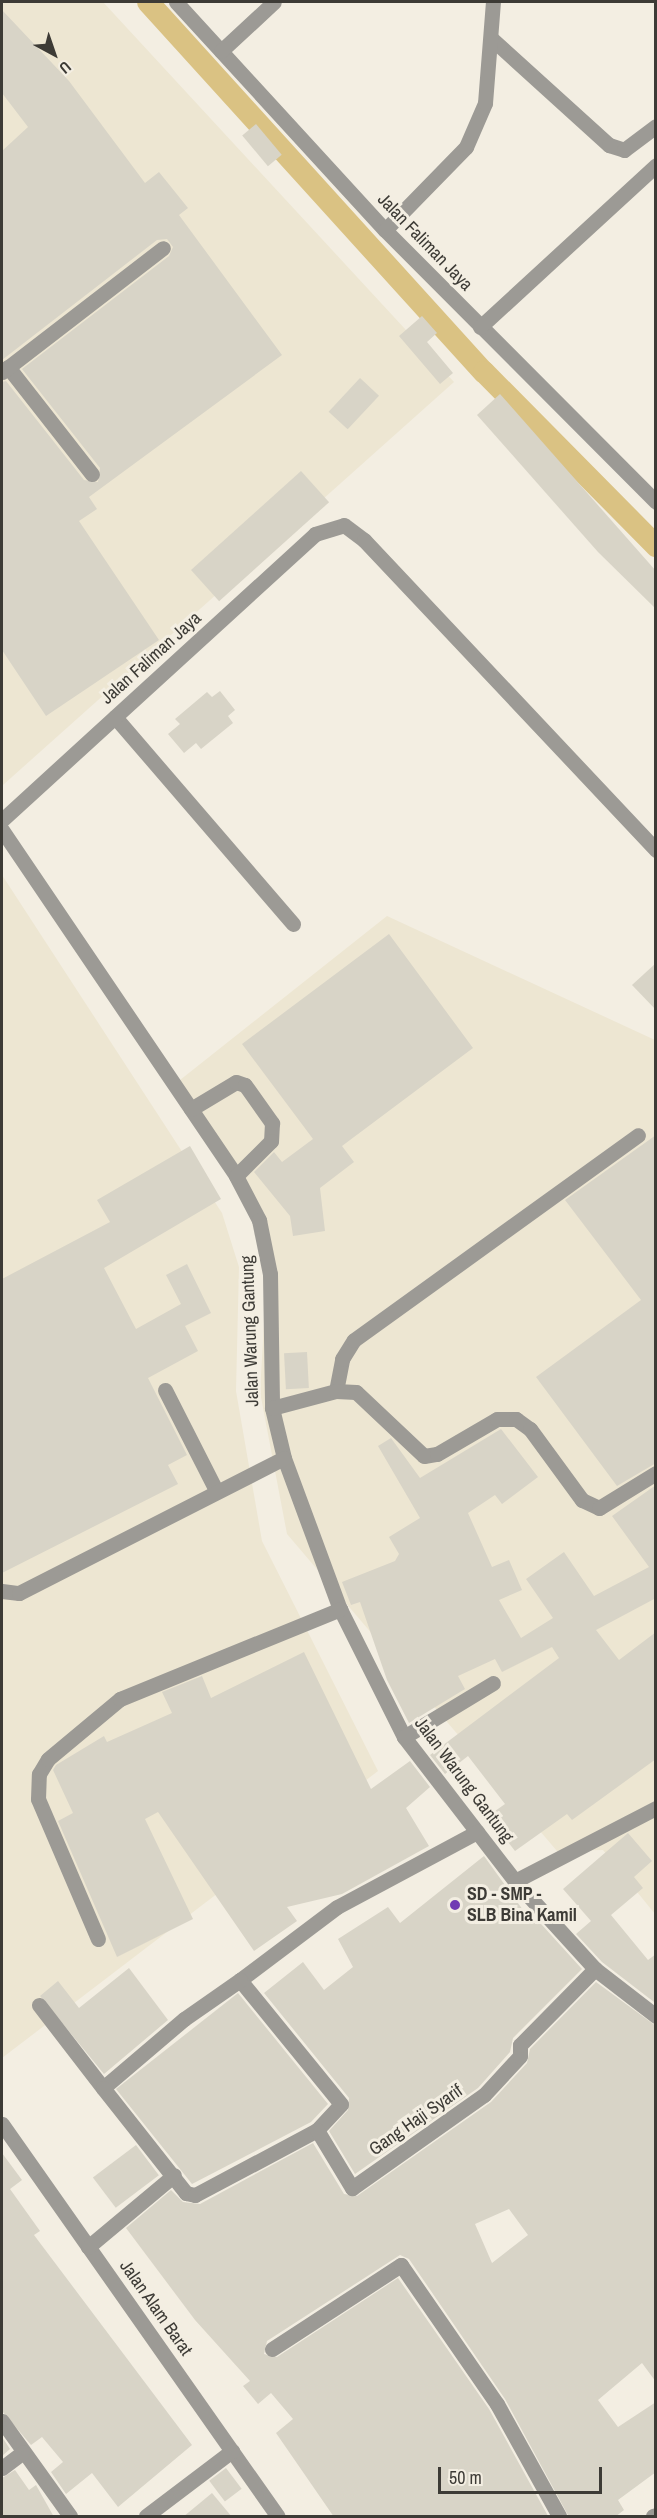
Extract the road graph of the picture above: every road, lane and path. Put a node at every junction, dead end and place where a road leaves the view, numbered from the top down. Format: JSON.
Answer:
{"nodes":[{"id":1,"x":176,"y":2,"type":"edge"},
{"id":2,"x":274,"y":2,"type":"edge"},
{"id":3,"x":493,"y":2,"type":"edge"},
{"id":4,"x":492,"y":39,"type":"junction"},
{"id":5,"x":221,"y":51,"type":"junction"},
{"id":6,"x":656,"y":126,"type":"edge"},
{"id":7,"x":656,"y":165,"type":"edge"},
{"id":8,"x":385,"y":230,"type":"junction"},
{"id":9,"x":163,"y":248,"type":"dead end"},
{"id":10,"x":480,"y":327,"type":"junction"},
{"id":11,"x":5,"y":369,"type":"edge"},
{"id":12,"x":92,"y":474,"type":"dead end"},
{"id":13,"x":656,"y":502,"type":"edge"},
{"id":14,"x":115,"y":717,"type":"junction"},
{"id":15,"x":2,"y":820,"type":"edge"},
{"id":16,"x":2,"y":830,"type":"edge"},
{"id":17,"x":656,"y":850,"type":"edge"},
{"id":18,"x":293,"y":924,"type":"dead end"},
{"id":19,"x":190,"y":1109,"type":"junction"},
{"id":20,"x":638,"y":1135,"type":"dead end"},
{"id":21,"x":236,"y":1176,"type":"junction"},
{"id":22,"x":165,"y":1390,"type":"dead end"},
{"id":23,"x":336,"y":1391,"type":"junction"},
{"id":24,"x":272,"y":1408,"type":"junction"},
{"id":25,"x":284,"y":1458,"type":"junction"},
{"id":26,"x":656,"y":1473,"type":"edge"},
{"id":27,"x":216,"y":1491,"type":"junction"},
{"id":28,"x":2,"y":1591,"type":"edge"},
{"id":29,"x":339,"y":1609,"type":"junction"},
{"id":30,"x":493,"y":1683,"type":"dead end"},
{"id":31,"x":404,"y":1737,"type":"junction"},
{"id":32,"x":656,"y":1808,"type":"edge"},
{"id":33,"x":477,"y":1832,"type":"junction"},
{"id":34,"x":515,"y":1881,"type":"junction"},
{"id":35,"x":98,"y":1939,"type":"dead end"},
{"id":36,"x":595,"y":1970,"type":"junction"},
{"id":37,"x":240,"y":1980,"type":"junction"},
{"id":38,"x":39,"y":2005,"type":"dead end"},
{"id":39,"x":656,"y":2016,"type":"edge"},
{"id":40,"x":103,"y":2088,"type":"junction"},
{"id":41,"x":2,"y":2124,"type":"edge"},
{"id":42,"x":317,"y":2130,"type":"junction"},
{"id":43,"x":174,"y":2175,"type":"junction"},
{"id":44,"x":88,"y":2247,"type":"junction"},
{"id":45,"x":272,"y":2349,"type":"dead end"},
{"id":46,"x":2,"y":2421,"type":"edge"},
{"id":47,"x":232,"y":2451,"type":"junction"},
{"id":48,"x":23,"y":2452,"type":"junction"},
{"id":49,"x":2,"y":2468,"type":"edge"},
{"id":50,"x":70,"y":2517,"type":"edge"},
{"id":51,"x":146,"y":2517,"type":"edge"},
{"id":52,"x":277,"y":2517,"type":"edge"},
{"id":53,"x":559,"y":2517,"type":"edge"}],
"edges":[{"from":1,"to":5,"type":"street","name":"Jalan Faliman Jaya"},
{"from":2,"to":5,"type":"street"},
{"from":3,"to":4,"type":"street"},
{"from":4,"to":6,"type":"street"},
{"from":4,"to":8,"type":"street"},
{"from":5,"to":8,"type":"street","name":"Jalan Faliman Jaya"},
{"from":7,"to":10,"type":"street"},
{"from":8,"to":10,"type":"street","name":"Jalan Faliman Jaya"},
{"from":9,"to":11,"type":"street"},
{"from":10,"to":13,"type":"street","name":"Jalan Faliman Jaya"},
{"from":11,"to":12,"type":"street"},
{"from":14,"to":15,"type":"street","name":"Jalan Faliman Jaya"},
{"from":14,"to":17,"type":"street","name":"Jalan Faliman Jaya"},
{"from":14,"to":18,"type":"street"},
{"from":16,"to":19,"type":"street","name":"Jalan Warung Gantung"},
{"from":19,"to":21,"type":"street","name":"Jalan Warung Gantung"},
{"from":19,"to":21,"type":"street"},
{"from":20,"to":23,"type":"street"},
{"from":21,"to":24,"type":"street","name":"Jalan Warung Gantung"},
{"from":22,"to":27,"type":"street"},
{"from":23,"to":24,"type":"street"},
{"from":23,"to":26,"type":"street"},
{"from":24,"to":25,"type":"street","name":"Jalan Warung Gantung"},
{"from":25,"to":27,"type":"street"},
{"from":25,"to":29,"type":"street","name":"Jalan Warung Gantung"},
{"from":27,"to":28,"type":"street"},
{"from":29,"to":31,"type":"street","name":"Jalan Warung Gantung"},
{"from":29,"to":35,"type":"street"},
{"from":30,"to":31,"type":"street"},
{"from":31,"to":33,"type":"street","name":"Jalan Warung Gantung"},
{"from":32,"to":34,"type":"street"},
{"from":33,"to":34,"type":"street","name":"Jalan Warung Gantung"},
{"from":33,"to":37,"type":"street"},
{"from":34,"to":36,"type":"street","name":"Jalan Warung Gantung"},
{"from":36,"to":39,"type":"street","name":"Jalan Warung Gantung"},
{"from":36,"to":42,"type":"street","name":"Gang Haji Syarif"},
{"from":37,"to":40,"type":"street"},
{"from":37,"to":42,"type":"street"},
{"from":38,"to":40,"type":"street"},
{"from":40,"to":43,"type":"street"},
{"from":41,"to":44,"type":"street","name":"Jalan Alam Barat"},
{"from":42,"to":43,"type":"street"},
{"from":43,"to":44,"type":"street"},
{"from":44,"to":47,"type":"street","name":"Jalan Alam Barat"},
{"from":45,"to":53,"type":"street"},
{"from":46,"to":48,"type":"street"},
{"from":47,"to":51,"type":"street"},
{"from":47,"to":52,"type":"street","name":"Jalan Alam Barat"},
{"from":48,"to":49,"type":"street"},
{"from":48,"to":50,"type":"street"}]}
